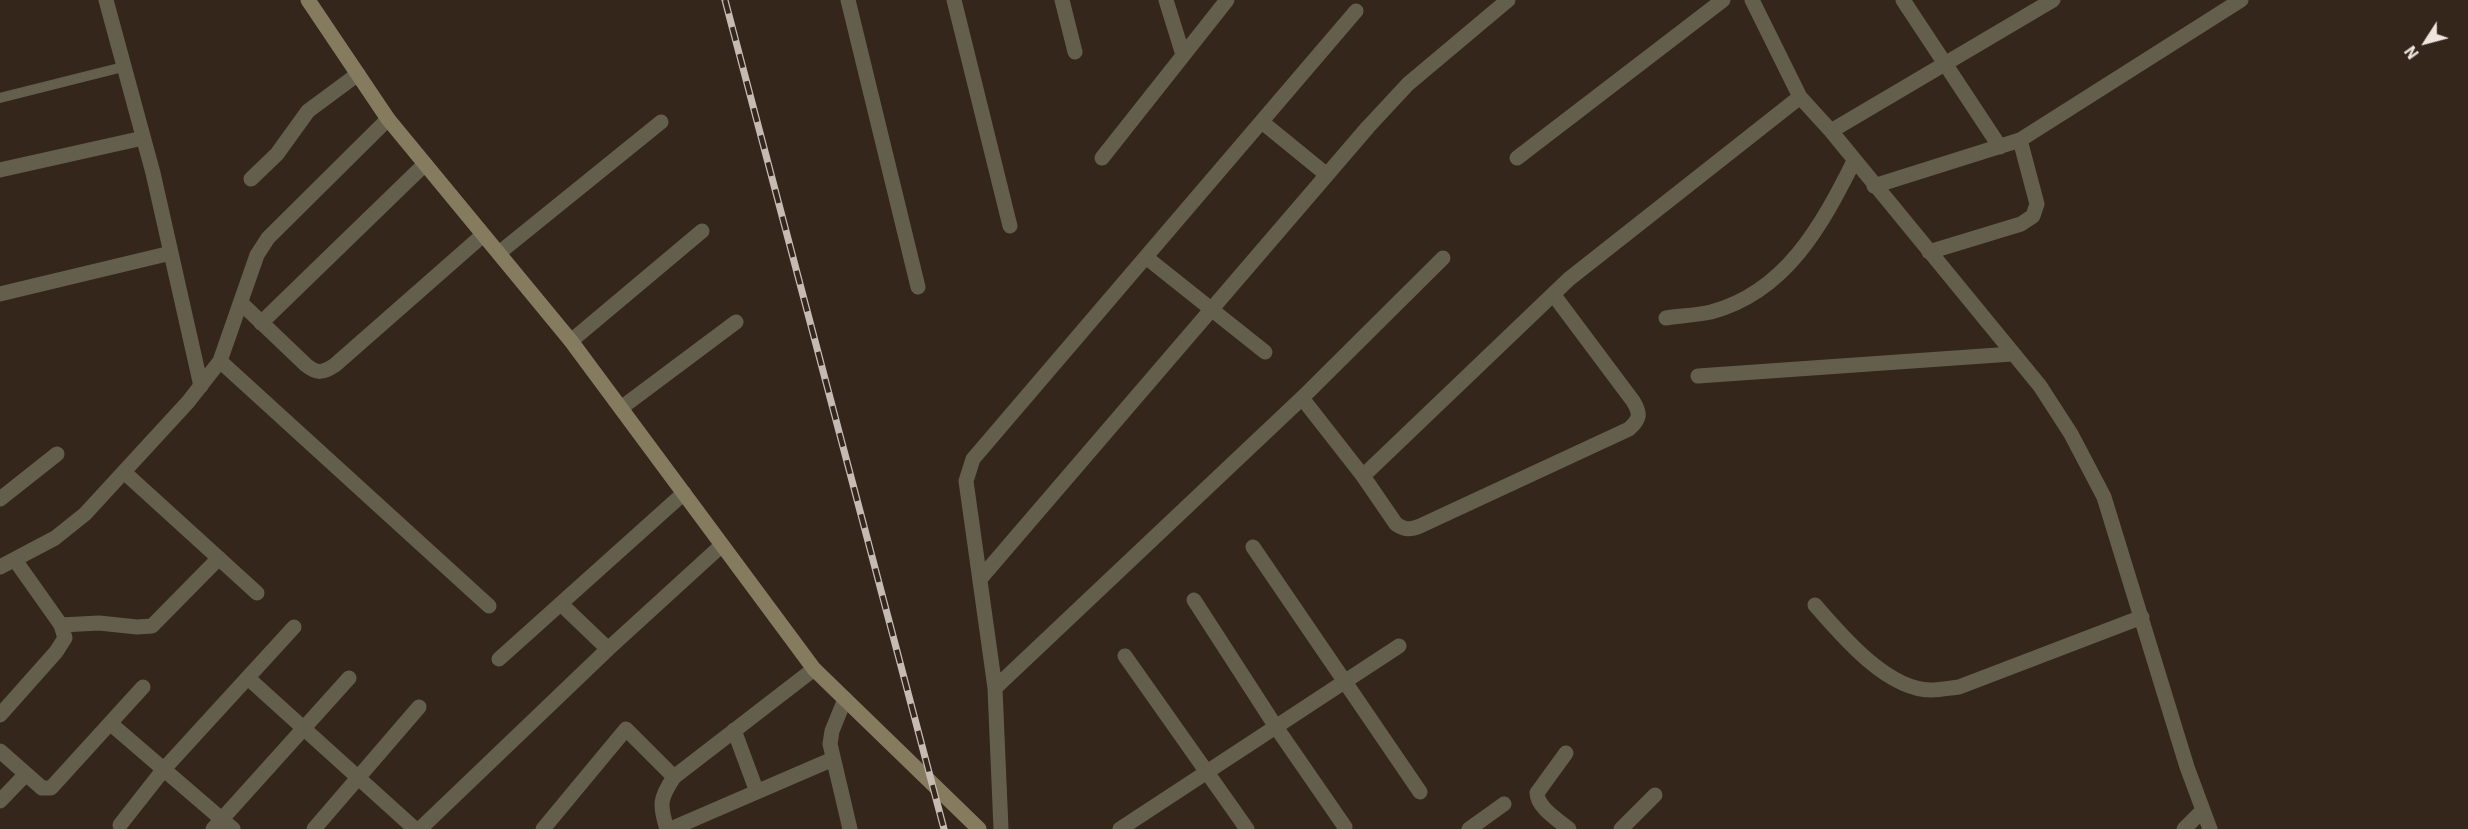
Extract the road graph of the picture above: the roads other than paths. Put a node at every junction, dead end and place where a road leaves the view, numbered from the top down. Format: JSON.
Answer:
{"nodes":[{"id":1,"x":106,"y":0,"type":"edge"},
{"id":2,"x":308,"y":0,"type":"edge"},
{"id":3,"x":848,"y":0,"type":"edge"},
{"id":4,"x":954,"y":0,"type":"edge"},
{"id":5,"x":1062,"y":0,"type":"edge"},
{"id":6,"x":1166,"y":0,"type":"edge"},
{"id":7,"x":1227,"y":0,"type":"edge"},
{"id":8,"x":1508,"y":0,"type":"edge"},
{"id":9,"x":1723,"y":0,"type":"edge"},
{"id":10,"x":1752,"y":0,"type":"edge"},
{"id":11,"x":1903,"y":0,"type":"edge"},
{"id":12,"x":2053,"y":0,"type":"edge"},
{"id":13,"x":2241,"y":0,"type":"edge"},
{"id":14,"x":1356,"y":11,"type":"dead end"},
{"id":15,"x":1075,"y":52,"type":"dead end"},
{"id":16,"x":1183,"y":55,"type":"junction"},
{"id":17,"x":1945,"y":64,"type":"junction"},
{"id":18,"x":123,"y":67,"type":"junction"},
{"id":19,"x":358,"y":74,"type":"junction"},
{"id":20,"x":1800,"y":97,"type":"junction"},
{"id":21,"x":0,"y":98,"type":"edge"},
{"id":22,"x":388,"y":119,"type":"junction"},
{"id":23,"x":661,"y":122,"type":"dead end"},
{"id":24,"x":1262,"y":122,"type":"junction"},
{"id":25,"x":1831,"y":131,"type":"junction"},
{"id":26,"x":143,"y":138,"type":"junction"},
{"id":27,"x":2020,"y":140,"type":"junction"},
{"id":28,"x":2000,"y":147,"type":"junction"},
{"id":29,"x":1102,"y":158,"type":"dead end"},
{"id":30,"x":1517,"y":158,"type":"dead end"},
{"id":31,"x":1854,"y":161,"type":"junction"},
{"id":32,"x":425,"y":164,"type":"junction"},
{"id":33,"x":0,"y":170,"type":"edge"},
{"id":34,"x":1327,"y":175,"type":"junction"},
{"id":35,"x":251,"y":178,"type":"dead end"},
{"id":36,"x":1874,"y":186,"type":"junction"},
{"id":37,"x":1010,"y":226,"type":"dead end"},
{"id":38,"x":702,"y":231,"type":"dead end"},
{"id":39,"x":483,"y":235,"type":"junction"},
{"id":40,"x":1929,"y":252,"type":"junction"},
{"id":41,"x":171,"y":253,"type":"junction"},
{"id":42,"x":498,"y":253,"type":"junction"},
{"id":43,"x":1147,"y":258,"type":"junction"},
{"id":44,"x":1443,"y":258,"type":"dead end"},
{"id":45,"x":918,"y":287,"type":"dead end"},
{"id":46,"x":0,"y":294,"type":"edge"},
{"id":47,"x":1553,"y":294,"type":"junction"},
{"id":48,"x":241,"y":303,"type":"junction"},
{"id":49,"x":1212,"y":309,"type":"junction"},
{"id":50,"x":1666,"y":318,"type":"dead end"},
{"id":51,"x":261,"y":322,"type":"junction"},
{"id":52,"x":736,"y":322,"type":"dead end"},
{"id":53,"x":572,"y":341,"type":"junction"},
{"id":54,"x":1265,"y":352,"type":"dead end"},
{"id":55,"x":2013,"y":354,"type":"junction"},
{"id":56,"x":220,"y":361,"type":"junction"},
{"id":57,"x":1698,"y":376,"type":"dead end"},
{"id":58,"x":201,"y":386,"type":"junction"},
{"id":59,"x":1302,"y":398,"type":"junction"},
{"id":60,"x":621,"y":408,"type":"junction"},
{"id":61,"x":57,"y":454,"type":"dead end"},
{"id":62,"x":124,"y":472,"type":"junction"},
{"id":63,"x":1364,"y":476,"type":"junction"},
{"id":64,"x":684,"y":493,"type":"junction"},
{"id":65,"x":0,"y":499,"type":"edge"},
{"id":66,"x":722,"y":545,"type":"junction"},
{"id":67,"x":1253,"y":547,"type":"dead end"},
{"id":68,"x":219,"y":558,"type":"junction"},
{"id":69,"x":15,"y":560,"type":"junction"},
{"id":70,"x":0,"y":567,"type":"edge"},
{"id":71,"x":980,"y":579,"type":"junction"},
{"id":72,"x":257,"y":592,"type":"dead end"},
{"id":73,"x":1194,"y":600,"type":"dead end"},
{"id":74,"x":561,"y":604,"type":"junction"},
{"id":75,"x":1815,"y":605,"type":"dead end"},
{"id":76,"x":489,"y":606,"type":"dead end"},
{"id":77,"x":2142,"y":617,"type":"junction"},
{"id":78,"x":61,"y":625,"type":"junction"},
{"id":79,"x":294,"y":627,"type":"dead end"},
{"id":80,"x":1399,"y":646,"type":"dead end"},
{"id":81,"x":608,"y":649,"type":"junction"},
{"id":82,"x":1125,"y":656,"type":"dead end"},
{"id":83,"x":499,"y":659,"type":"dead end"},
{"id":84,"x":814,"y":669,"type":"junction"},
{"id":85,"x":248,"y":678,"type":"junction"},
{"id":86,"x":349,"y":678,"type":"dead end"},
{"id":87,"x":1343,"y":683,"type":"junction"},
{"id":88,"x":143,"y":687,"type":"dead end"},
{"id":89,"x":995,"y":688,"type":"junction"},
{"id":90,"x":845,"y":699,"type":"junction"},
{"id":91,"x":419,"y":707,"type":"dead end"},
{"id":92,"x":0,"y":715,"type":"edge"},
{"id":93,"x":111,"y":724,"type":"junction"},
{"id":94,"x":1276,"y":727,"type":"junction"},
{"id":95,"x":302,"y":729,"type":"junction"},
{"id":96,"x":734,"y":730,"type":"junction"},
{"id":97,"x":0,"y":751,"type":"edge"},
{"id":98,"x":1566,"y":753,"type":"dead end"},
{"id":99,"x":832,"y":759,"type":"junction"},
{"id":100,"x":164,"y":769,"type":"junction"},
{"id":101,"x":1208,"y":772,"type":"junction"},
{"id":102,"x":26,"y":774,"type":"junction"},
{"id":103,"x":674,"y":777,"type":"junction"},
{"id":104,"x":358,"y":778,"type":"junction"},
{"id":105,"x":757,"y":792,"type":"junction"},
{"id":106,"x":1419,"y":792,"type":"dead end"},
{"id":107,"x":1655,"y":795,"type":"dead end"},
{"id":108,"x":0,"y":801,"type":"edge"},
{"id":109,"x":1504,"y":804,"type":"dead end"},
{"id":110,"x":2203,"y":810,"type":"junction"},
{"id":111,"x":1141,"y":823,"type":"edge"},
{"id":112,"x":120,"y":825,"type":"dead end"},
{"id":113,"x":223,"y":826,"type":"edge"},
{"id":114,"x":1345,"y":827,"type":"dead end"},
{"id":115,"x":314,"y":829,"type":"edge"},
{"id":116,"x":415,"y":829,"type":"edge"},
{"id":117,"x":420,"y":829,"type":"edge"},
{"id":118,"x":543,"y":829,"type":"edge"},
{"id":119,"x":669,"y":829,"type":"edge"},
{"id":120,"x":850,"y":829,"type":"edge"},
{"id":121,"x":979,"y":829,"type":"edge"},
{"id":122,"x":1001,"y":829,"type":"edge"},
{"id":123,"x":1120,"y":829,"type":"edge"},
{"id":124,"x":1247,"y":829,"type":"edge"},
{"id":125,"x":1469,"y":829,"type":"edge"},
{"id":126,"x":1569,"y":829,"type":"edge"},
{"id":127,"x":1621,"y":829,"type":"edge"},
{"id":128,"x":2184,"y":829,"type":"edge"},
{"id":129,"x":2210,"y":829,"type":"edge"}],
"edges":[{"from":1,"to":18,"type":"street"},
{"from":2,"to":19,"type":"street"},
{"from":3,"to":45,"type":"street"},
{"from":4,"to":37,"type":"street"},
{"from":5,"to":15,"type":"street"},
{"from":6,"to":16,"type":"street"},
{"from":7,"to":16,"type":"street"},
{"from":8,"to":34,"type":"street"},
{"from":9,"to":30,"type":"street"},
{"from":10,"to":20,"type":"street"},
{"from":11,"to":17,"type":"street"},
{"from":12,"to":17,"type":"street"},
{"from":13,"to":27,"type":"street"},
{"from":14,"to":24,"type":"street"},
{"from":16,"to":29,"type":"street"},
{"from":17,"to":25,"type":"street"},
{"from":17,"to":28,"type":"street"},
{"from":18,"to":21,"type":"lane"},
{"from":18,"to":26,"type":"street"},
{"from":19,"to":22,"type":"street"},
{"from":19,"to":35,"type":"street"},
{"from":20,"to":25,"type":"street"},
{"from":20,"to":47,"type":"street"},
{"from":22,"to":32,"type":"street"},
{"from":22,"to":48,"type":"street"},
{"from":23,"to":42,"type":"street"},
{"from":24,"to":34,"type":"street"},
{"from":24,"to":43,"type":"street"},
{"from":25,"to":31,"type":"street"},
{"from":26,"to":33,"type":"street"},
{"from":26,"to":41,"type":"street"},
{"from":27,"to":28,"type":"street"},
{"from":27,"to":40,"type":"street"},
{"from":28,"to":36,"type":"street"},
{"from":31,"to":36,"type":"street"},
{"from":31,"to":50,"type":"street"},
{"from":32,"to":39,"type":"street"},
{"from":32,"to":51,"type":"street"},
{"from":34,"to":49,"type":"street"},
{"from":36,"to":40,"type":"street"},
{"from":38,"to":53,"type":"street"},
{"from":39,"to":42,"type":"street"},
{"from":39,"to":51,"type":"street"},
{"from":40,"to":55,"type":"street"},
{"from":41,"to":46,"type":"street"},
{"from":41,"to":58,"type":"street"},
{"from":42,"to":53,"type":"street"},
{"from":43,"to":49,"type":"street"},
{"from":43,"to":71,"type":"street"},
{"from":44,"to":59,"type":"street"},
{"from":47,"to":63,"type":"street"},
{"from":47,"to":63,"type":"street"},
{"from":48,"to":51,"type":"street"},
{"from":48,"to":56,"type":"street"},
{"from":49,"to":54,"type":"street"},
{"from":49,"to":71,"type":"street"},
{"from":52,"to":60,"type":"street"},
{"from":53,"to":60,"type":"street"},
{"from":55,"to":57,"type":"street"},
{"from":55,"to":77,"type":"street"},
{"from":56,"to":58,"type":"street"},
{"from":56,"to":76,"type":"street"},
{"from":58,"to":62,"type":"street"},
{"from":59,"to":63,"type":"street"},
{"from":59,"to":89,"type":"street"},
{"from":60,"to":64,"type":"street"},
{"from":61,"to":65,"type":"street"},
{"from":62,"to":68,"type":"street"},
{"from":62,"to":69,"type":"street"},
{"from":64,"to":66,"type":"street"},
{"from":64,"to":74,"type":"street"},
{"from":66,"to":81,"type":"street"},
{"from":66,"to":84,"type":"street"},
{"from":67,"to":87,"type":"street"},
{"from":68,"to":72,"type":"street"},
{"from":68,"to":78,"type":"street"},
{"from":69,"to":70,"type":"street"},
{"from":69,"to":78,"type":"street"},
{"from":71,"to":89,"type":"street"},
{"from":73,"to":94,"type":"street"},
{"from":74,"to":81,"type":"street"},
{"from":74,"to":83,"type":"street"},
{"from":75,"to":77,"type":"street"},
{"from":77,"to":110,"type":"street"},
{"from":78,"to":92,"type":"street"},
{"from":79,"to":85,"type":"street"},
{"from":80,"to":87,"type":"street"},
{"from":81,"to":117,"type":"street"},
{"from":82,"to":101,"type":"street"},
{"from":84,"to":90,"type":"street"},
{"from":84,"to":96,"type":"street"},
{"from":85,"to":95,"type":"street"},
{"from":85,"to":100,"type":"street"},
{"from":86,"to":95,"type":"street"},
{"from":87,"to":94,"type":"street"},
{"from":87,"to":106,"type":"street"},
{"from":88,"to":93,"type":"street"},
{"from":89,"to":122,"type":"street"},
{"from":90,"to":99,"type":"street"},
{"from":90,"to":121,"type":"street"},
{"from":91,"to":104,"type":"street"},
{"from":93,"to":100,"type":"street"},
{"from":93,"to":102,"type":"street"},
{"from":94,"to":101,"type":"street"},
{"from":94,"to":114,"type":"street"},
{"from":95,"to":104,"type":"street"},
{"from":95,"to":113,"type":"street"},
{"from":96,"to":103,"type":"street"},
{"from":96,"to":105,"type":"street"},
{"from":97,"to":102,"type":"street"},
{"from":98,"to":126,"type":"street"},
{"from":99,"to":105,"type":"street"},
{"from":99,"to":120,"type":"street"},
{"from":100,"to":112,"type":"street"},
{"from":100,"to":113,"type":"street"},
{"from":101,"to":111,"type":"street"},
{"from":101,"to":124,"type":"street"},
{"from":102,"to":108,"type":"street"},
{"from":103,"to":118,"type":"street"},
{"from":103,"to":119,"type":"street"},
{"from":104,"to":115,"type":"street"},
{"from":104,"to":116,"type":"street"},
{"from":105,"to":119,"type":"street"},
{"from":107,"to":127,"type":"street"},
{"from":109,"to":125,"type":"street"},
{"from":110,"to":128,"type":"street"},
{"from":110,"to":129,"type":"street"},
{"from":111,"to":123,"type":"street"}]}
